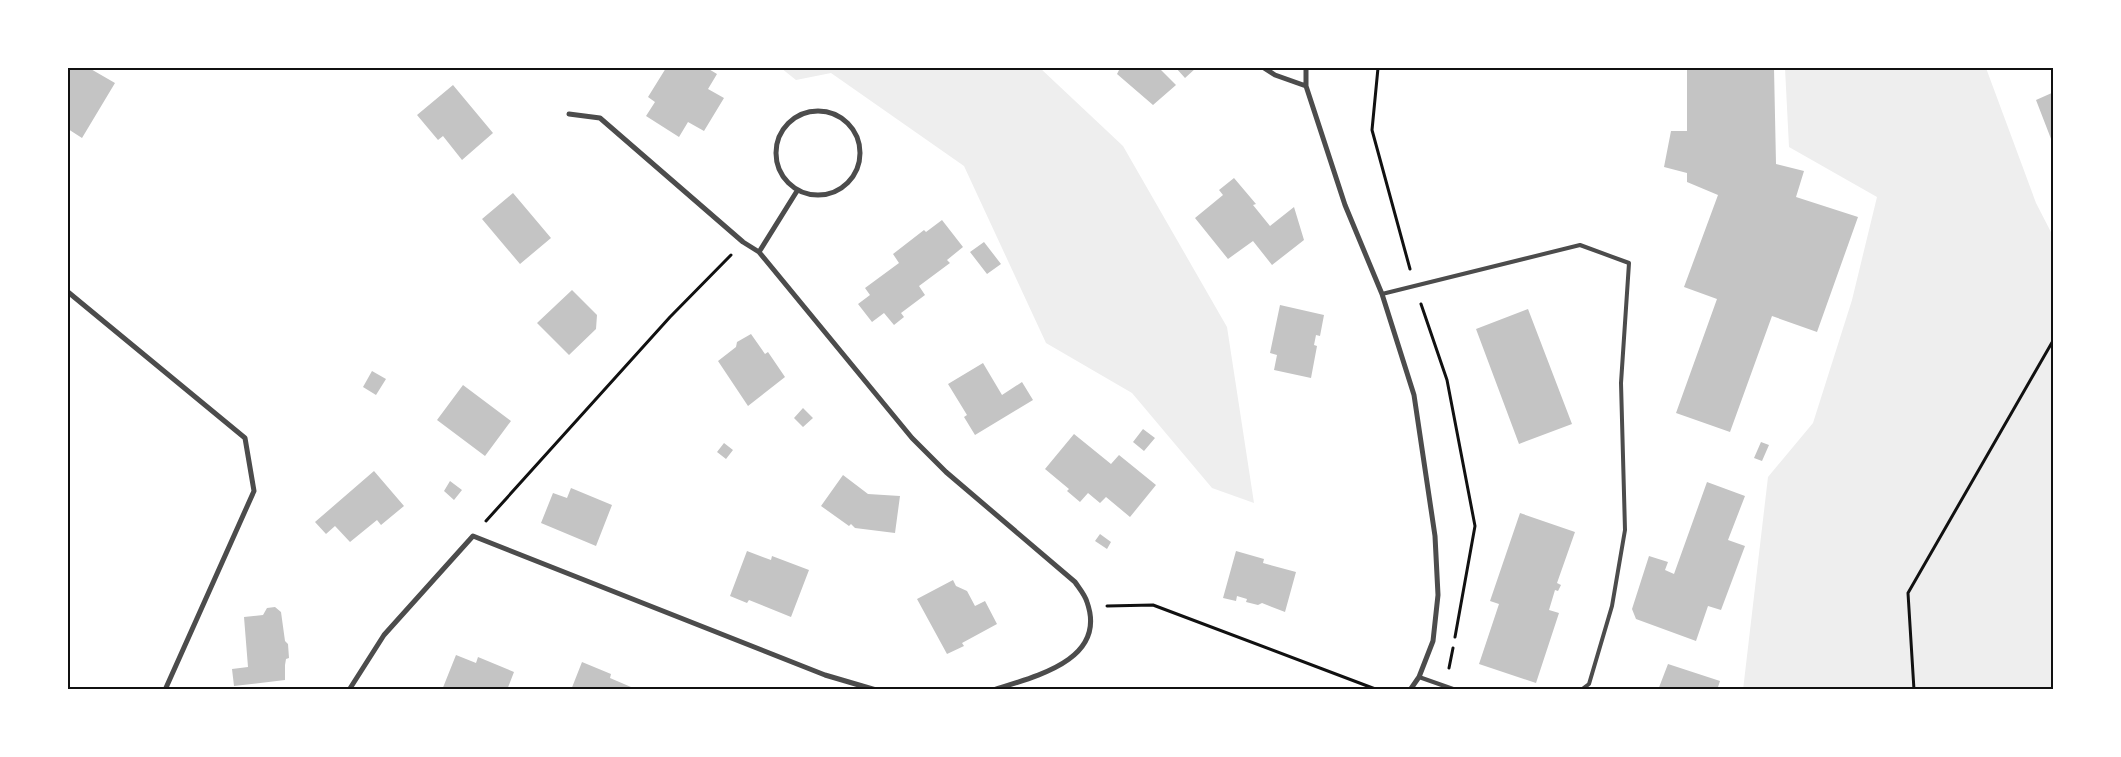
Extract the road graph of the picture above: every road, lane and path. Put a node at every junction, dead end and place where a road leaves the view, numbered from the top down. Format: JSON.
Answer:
{"nodes":[{"id":1,"x":1264,"y":68,"type":"edge"},
{"id":2,"x":1306,"y":68,"type":"edge"},
{"id":3,"x":1306,"y":86,"type":"junction"},
{"id":4,"x":568,"y":114,"type":"dead end"},
{"id":5,"x":797,"y":191,"type":"junction"},
{"id":6,"x":759,"y":252,"type":"junction"},
{"id":7,"x":721,"y":265,"type":"dead end"},
{"id":8,"x":68,"y":292,"type":"edge"},
{"id":9,"x":1382,"y":294,"type":"junction"},
{"id":10,"x":2054,"y":339,"type":"edge"},
{"id":11,"x":472,"y":536,"type":"junction"},
{"id":12,"x":1088,"y":607,"type":"junction"},
{"id":13,"x":1419,"y":677,"type":"junction"},
{"id":14,"x":165,"y":690,"type":"edge"},
{"id":15,"x":350,"y":690,"type":"edge"},
{"id":16,"x":876,"y":690,"type":"edge"},
{"id":17,"x":993,"y":690,"type":"edge"},
{"id":18,"x":1378,"y":690,"type":"edge"},
{"id":19,"x":1410,"y":690,"type":"edge"},
{"id":20,"x":1456,"y":690,"type":"edge"},
{"id":21,"x":1581,"y":690,"type":"edge"},
{"id":22,"x":1914,"y":690,"type":"edge"}],
"edges":[{"from":1,"to":3,"type":"street"},
{"from":2,"to":3,"type":"street"},
{"from":3,"to":9,"type":"street"},
{"from":4,"to":6,"type":"street"},
{"from":5,"to":5,"type":"street"},
{"from":5,"to":6,"type":"street"},
{"from":6,"to":12,"type":"street"},
{"from":7,"to":11,"type":"path"},
{"from":8,"to":14,"type":"street"},
{"from":9,"to":13,"type":"street"},
{"from":9,"to":21,"type":"lane"},
{"from":10,"to":22,"type":"path"},
{"from":11,"to":15,"type":"street"},
{"from":11,"to":16,"type":"street"},
{"from":12,"to":17,"type":"street"},
{"from":12,"to":18,"type":"path"},
{"from":13,"to":19,"type":"street"},
{"from":13,"to":20,"type":"lane"}]}
